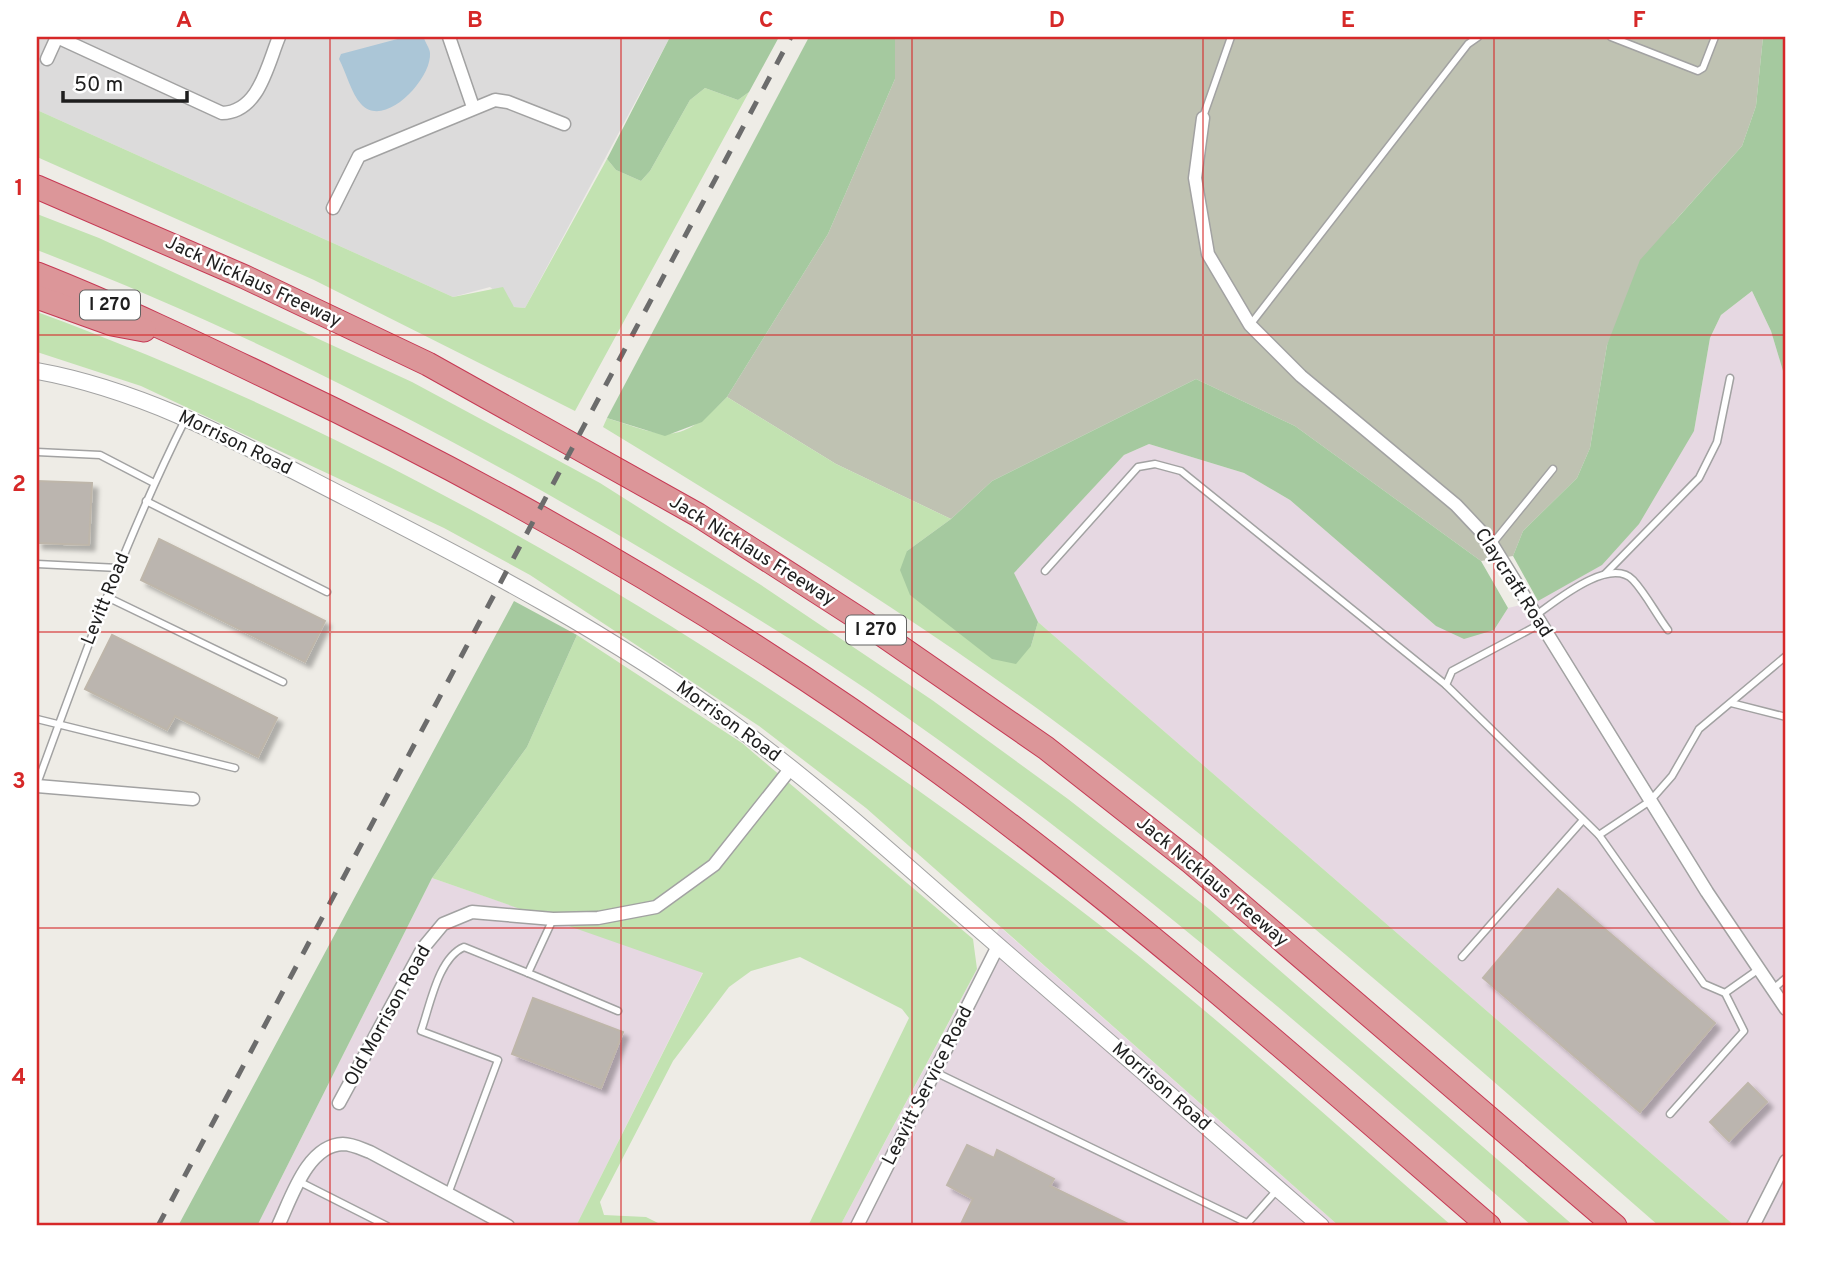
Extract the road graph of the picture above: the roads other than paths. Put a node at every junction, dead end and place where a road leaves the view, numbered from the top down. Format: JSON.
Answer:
{"nodes":[{"id":1,"x":57,"y":37,"type":"edge"},
{"id":2,"x":279,"y":37,"type":"edge"},
{"id":3,"x":449,"y":37,"type":"edge"},
{"id":4,"x":1231,"y":37,"type":"edge"},
{"id":5,"x":1478,"y":37,"type":"edge"},
{"id":6,"x":1611,"y":37,"type":"edge"},
{"id":7,"x":1715,"y":37,"type":"edge"},
{"id":8,"x":47,"y":59,"type":"dead end"},
{"id":9,"x":472,"y":107,"type":"junction"},
{"id":10,"x":1203,"y":118,"type":"joint"},
{"id":11,"x":564,"y":124,"type":"dead end"},
{"id":12,"x":37,"y":187,"type":"edge"},
{"id":13,"x":333,"y":208,"type":"dead end"},
{"id":14,"x":37,"y":274,"type":"edge"},
{"id":15,"x":37,"y":297,"type":"edge"},
{"id":16,"x":1250,"y":325,"type":"junction"},
{"id":17,"x":183,"y":337,"type":"junction"},
{"id":18,"x":37,"y":371,"type":"edge"},
{"id":19,"x":1730,"y":378,"type":"dead end"},
{"id":20,"x":186,"y":418,"type":"junction"},
{"id":21,"x":37,"y":452,"type":"edge"},
{"id":22,"x":1553,"y":469,"type":"dead end"},
{"id":23,"x":154,"y":483,"type":"junction"},
{"id":24,"x":146,"y":501,"type":"junction"},
{"id":25,"x":1492,"y":544,"type":"junction"},
{"id":26,"x":37,"y":564,"type":"edge"},
{"id":27,"x":118,"y":568,"type":"junction"},
{"id":28,"x":1045,"y":571,"type":"dead end"},
{"id":29,"x":1605,"y":574,"type":"junction"},
{"id":30,"x":327,"y":592,"type":"dead end"},
{"id":31,"x":107,"y":597,"type":"junction"},
{"id":32,"x":1537,"y":620,"type":"junction"},
{"id":33,"x":1668,"y":630,"type":"dead end"},
{"id":34,"x":1786,"y":656,"type":"edge"},
{"id":35,"x":283,"y":682,"type":"dead end"},
{"id":36,"x":1446,"y":685,"type":"junction"},
{"id":37,"x":1731,"y":703,"type":"junction"},
{"id":38,"x":1786,"y":717,"type":"edge"},
{"id":39,"x":37,"y":719,"type":"edge"},
{"id":40,"x":60,"y":722,"type":"junction"},
{"id":41,"x":234,"y":768,"type":"dead end"},
{"id":42,"x":791,"y":768,"type":"junction"},
{"id":43,"x":37,"y":785,"type":"edge"},
{"id":44,"x":193,"y":799,"type":"dead end"},
{"id":45,"x":1650,"y":801,"type":"junction"},
{"id":46,"x":1583,"y":820,"type":"junction"},
{"id":47,"x":1599,"y":835,"type":"junction"},
{"id":48,"x":552,"y":919,"type":"junction"},
{"id":49,"x":998,"y":946,"type":"junction"},
{"id":50,"x":1462,"y":957,"type":"dead end"},
{"id":51,"x":1759,"y":969,"type":"junction"},
{"id":52,"x":528,"y":973,"type":"junction"},
{"id":53,"x":1786,"y":978,"type":"edge"},
{"id":54,"x":1773,"y":989,"type":"junction"},
{"id":55,"x":1725,"y":993,"type":"junction"},
{"id":56,"x":1786,"y":1009,"type":"edge"},
{"id":57,"x":618,"y":1011,"type":"dead end"},
{"id":58,"x":935,"y":1072,"type":"junction"},
{"id":59,"x":340,"y":1103,"type":"dead end"},
{"id":60,"x":1670,"y":1114,"type":"dead end"},
{"id":61,"x":1786,"y":1161,"type":"edge"},
{"id":62,"x":300,"y":1182,"type":"junction"},
{"id":63,"x":1279,"y":1189,"type":"junction"},
{"id":64,"x":447,"y":1194,"type":"junction"},
{"id":65,"x":1246,"y":1225,"type":"edge"},
{"id":66,"x":278,"y":1226,"type":"edge"},
{"id":67,"x":387,"y":1226,"type":"edge"},
{"id":68,"x":508,"y":1226,"type":"edge"},
{"id":69,"x":857,"y":1226,"type":"edge"},
{"id":70,"x":1321,"y":1226,"type":"edge"},
{"id":71,"x":1489,"y":1226,"type":"edge"},
{"id":72,"x":1615,"y":1226,"type":"edge"},
{"id":73,"x":1753,"y":1226,"type":"edge"}],
"edges":[{"from":1,"to":2,"type":"street"},
{"from":1,"to":8,"type":"street"},
{"from":3,"to":9,"type":"street"},
{"from":4,"to":10,"type":"lane"},
{"from":5,"to":16,"type":"lane"},
{"from":6,"to":7,"type":"lane"},
{"from":9,"to":11,"type":"street"},
{"from":9,"to":13,"type":"street"},
{"from":10,"to":16,"type":"street","name":"Claycraft Road"},
{"from":12,"to":72,"type":"highway","name":"Jack Nicklaus Freeway","number":"I 270"},
{"from":14,"to":17,"type":"highway","number":"I 270"},
{"from":15,"to":17,"type":"highway"},
{"from":16,"to":25,"type":"street","name":"Claycraft Road"},
{"from":17,"to":71,"type":"highway","number":"I 270"},
{"from":18,"to":20,"type":"street","name":"Morrison Road"},
{"from":19,"to":29,"type":"lane"},
{"from":20,"to":23,"type":"lane","name":"Levitt Road"},
{"from":20,"to":42,"type":"street","name":"Morrison Road"},
{"from":21,"to":23,"type":"lane"},
{"from":22,"to":25,"type":"lane"},
{"from":23,"to":24,"type":"lane","name":"Levitt Road"},
{"from":24,"to":27,"type":"lane","name":"Levitt Road"},
{"from":24,"to":30,"type":"lane"},
{"from":25,"to":32,"type":"street","name":"Claycraft Road"},
{"from":26,"to":27,"type":"lane"},
{"from":27,"to":31,"type":"lane","name":"Levitt Road"},
{"from":28,"to":36,"type":"lane"},
{"from":29,"to":32,"type":"lane"},
{"from":29,"to":33,"type":"lane"},
{"from":31,"to":35,"type":"lane"},
{"from":31,"to":40,"type":"lane","name":"Levitt Road"},
{"from":32,"to":36,"type":"lane"},
{"from":32,"to":45,"type":"street","name":"Claycraft Road"},
{"from":34,"to":37,"type":"lane"},
{"from":36,"to":46,"type":"lane"},
{"from":37,"to":38,"type":"lane"},
{"from":37,"to":45,"type":"lane"},
{"from":39,"to":40,"type":"lane"},
{"from":40,"to":41,"type":"lane"},
{"from":40,"to":43,"type":"lane","name":"Levitt Road"},
{"from":42,"to":48,"type":"street","name":"Old Morrison Road"},
{"from":42,"to":49,"type":"street","name":"Morrison Road"},
{"from":43,"to":44,"type":"street"},
{"from":45,"to":47,"type":"lane"},
{"from":45,"to":51,"type":"street","name":"Claycraft Road"},
{"from":46,"to":47,"type":"lane"},
{"from":46,"to":50,"type":"lane"},
{"from":47,"to":55,"type":"lane"},
{"from":48,"to":52,"type":"lane"},
{"from":48,"to":59,"type":"street","name":"Old Morrison Road"},
{"from":49,"to":58,"type":"street","name":"Leavitt Service Road"},
{"from":49,"to":63,"type":"street","name":"Morrison Road"},
{"from":51,"to":54,"type":"street","name":"Claycraft Road"},
{"from":51,"to":55,"type":"lane"},
{"from":52,"to":57,"type":"lane"},
{"from":52,"to":64,"type":"lane"},
{"from":53,"to":54,"type":"lane"},
{"from":54,"to":56,"type":"street","name":"Claycraft Road"},
{"from":55,"to":60,"type":"lane"},
{"from":58,"to":65,"type":"lane"},
{"from":58,"to":69,"type":"street","name":"Leavitt Service Road"},
{"from":61,"to":73,"type":"street"},
{"from":62,"to":64,"type":"street"},
{"from":62,"to":66,"type":"street"},
{"from":62,"to":67,"type":"lane"},
{"from":63,"to":65,"type":"lane"},
{"from":63,"to":70,"type":"street","name":"Morrison Road"},
{"from":64,"to":68,"type":"street"}]}
